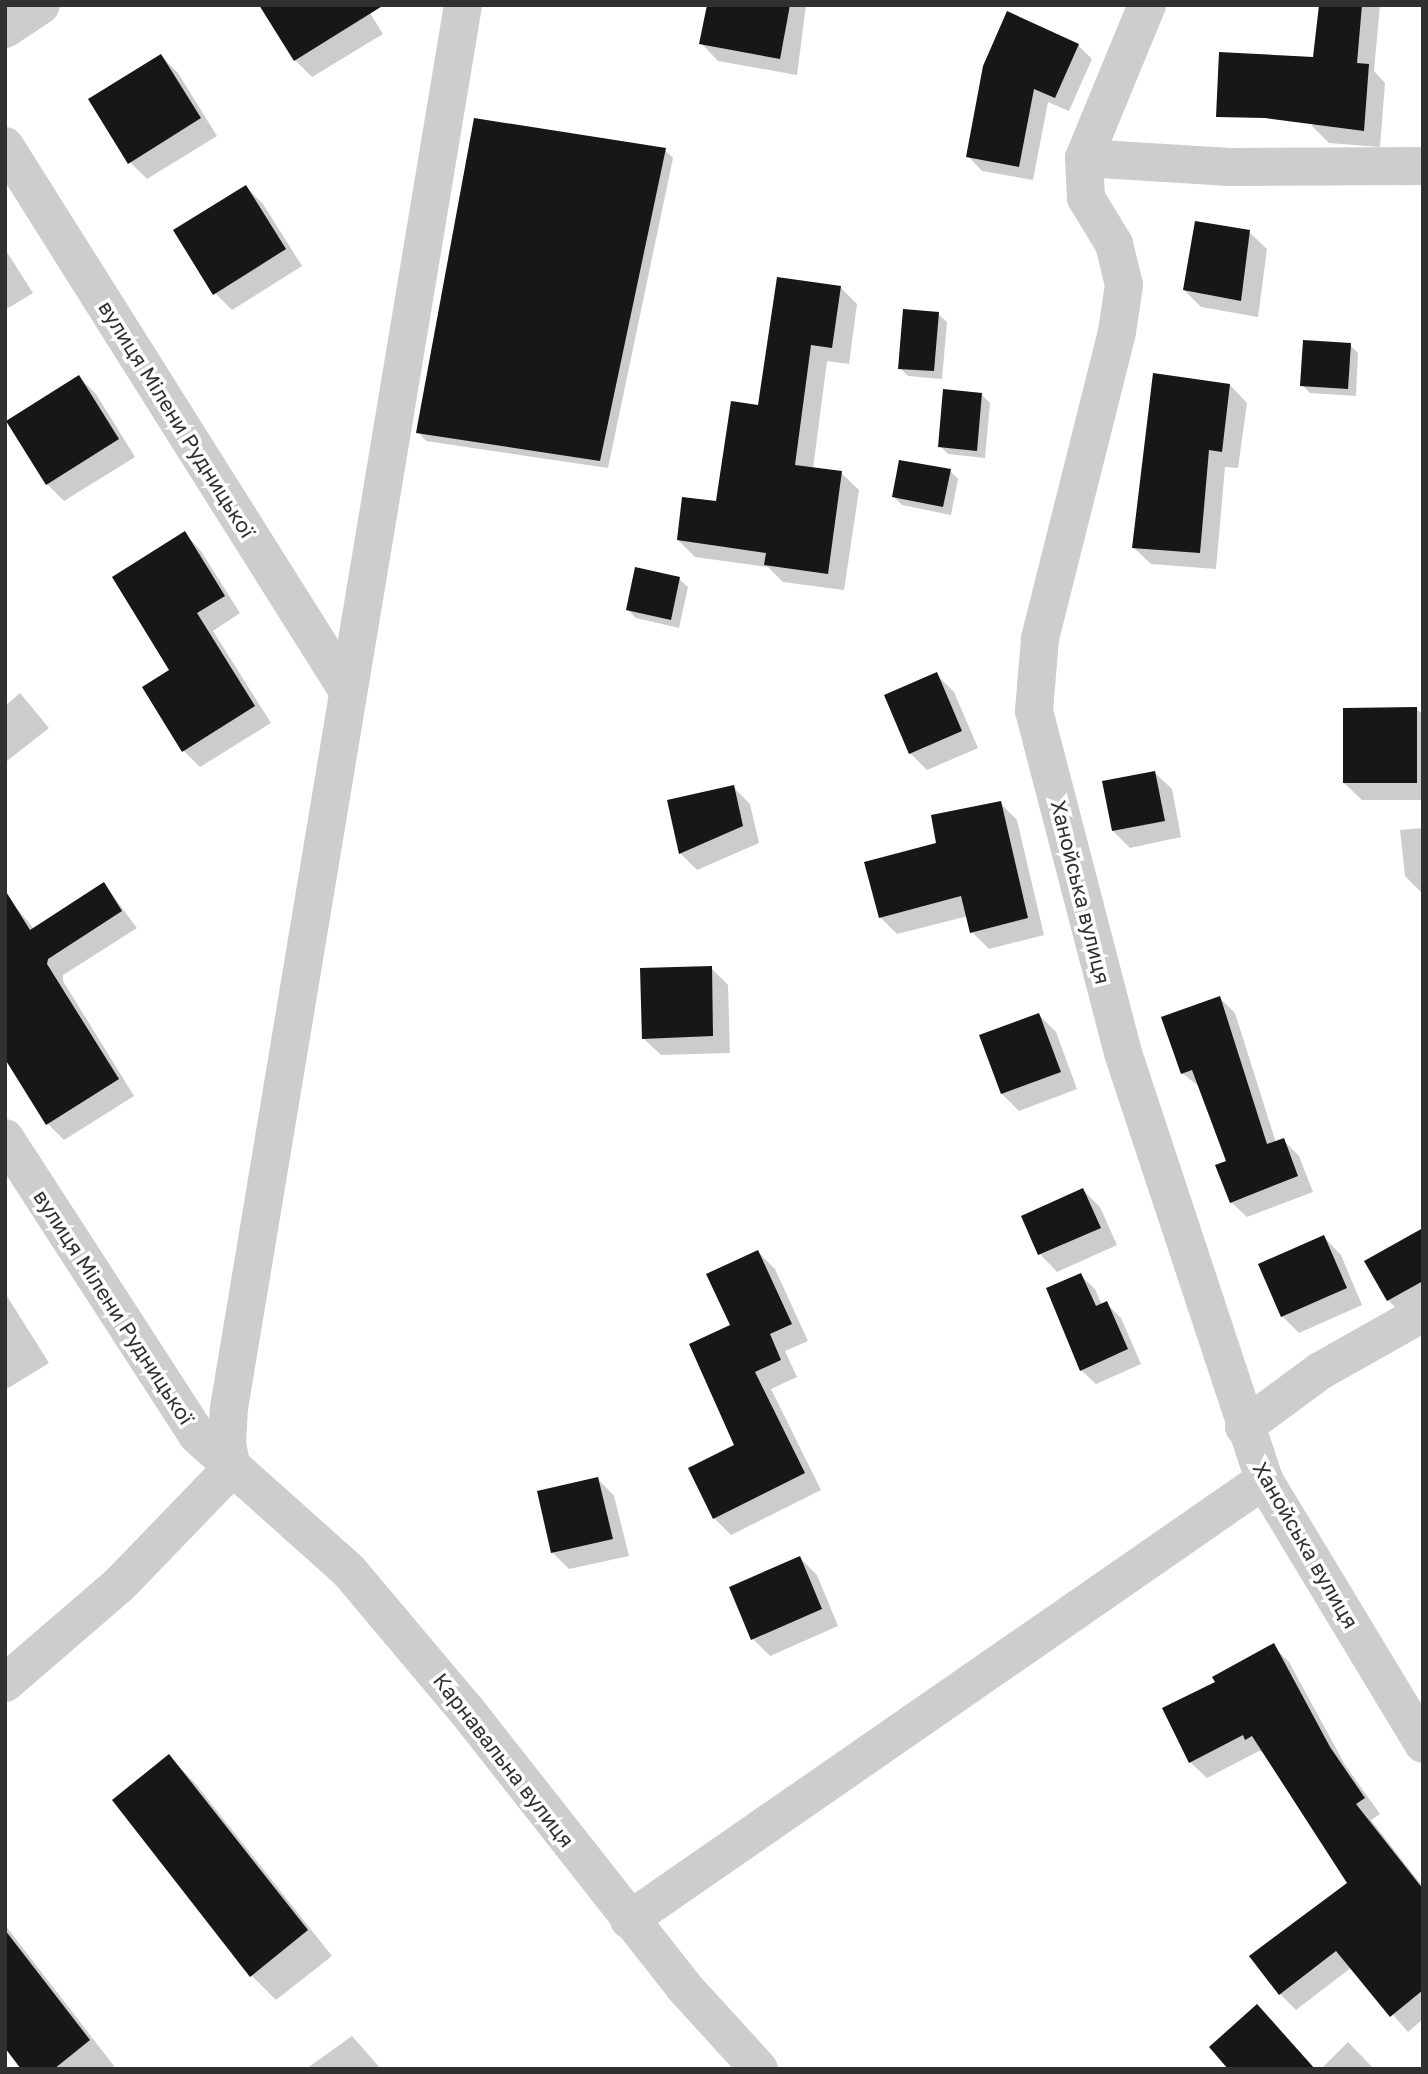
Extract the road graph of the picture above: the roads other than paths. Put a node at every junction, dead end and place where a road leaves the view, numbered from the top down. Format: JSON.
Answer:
{"nodes":[{"id":1,"x":41,"y":5,"type":"edge"},
{"id":2,"x":463,"y":5,"type":"edge"},
{"id":3,"x":1147,"y":5,"type":"edge"},
{"id":4,"x":5,"y":29,"type":"edge"},
{"id":5,"x":5,"y":146,"type":"edge"},
{"id":6,"x":1084,"y":158,"type":"junction"},
{"id":7,"x":1423,"y":166,"type":"edge"},
{"id":8,"x":348,"y":691,"type":"junction"},
{"id":9,"x":5,"y":1138,"type":"edge"},
{"id":10,"x":1423,"y":1313,"type":"edge"},
{"id":11,"x":1244,"y":1427,"type":"junction"},
{"id":12,"x":232,"y":1468,"type":"junction"},
{"id":13,"x":1264,"y":1480,"type":"junction"},
{"id":14,"x":5,"y":1683,"type":"edge"},
{"id":15,"x":1423,"y":1744,"type":"edge"},
{"id":16,"x":629,"y":1920,"type":"junction"},
{"id":17,"x":759,"y":2069,"type":"edge"}],
"edges":[{"from":1,"to":4,"type":"street"},
{"from":2,"to":8,"type":"street"},
{"from":3,"to":6,"type":"street","name":"Ханойська вулиця"},
{"from":5,"to":8,"type":"street","name":"вулиця Мілени Рудницької"},
{"from":6,"to":7,"type":"street"},
{"from":6,"to":11,"type":"street","name":"Ханойська вулиця"},
{"from":8,"to":12,"type":"street"},
{"from":9,"to":12,"type":"street","name":"вулиця Мілени Рудницької"},
{"from":10,"to":11,"type":"street"},
{"from":11,"to":13,"type":"street","name":"Ханойська вулиця"},
{"from":12,"to":14,"type":"street"},
{"from":12,"to":16,"type":"street","name":"Карнавальна вулиця"},
{"from":13,"to":15,"type":"street","name":"Ханойська вулиця"},
{"from":13,"to":16,"type":"street"},
{"from":16,"to":17,"type":"street","name":"Карнавальна вулиця"}]}
